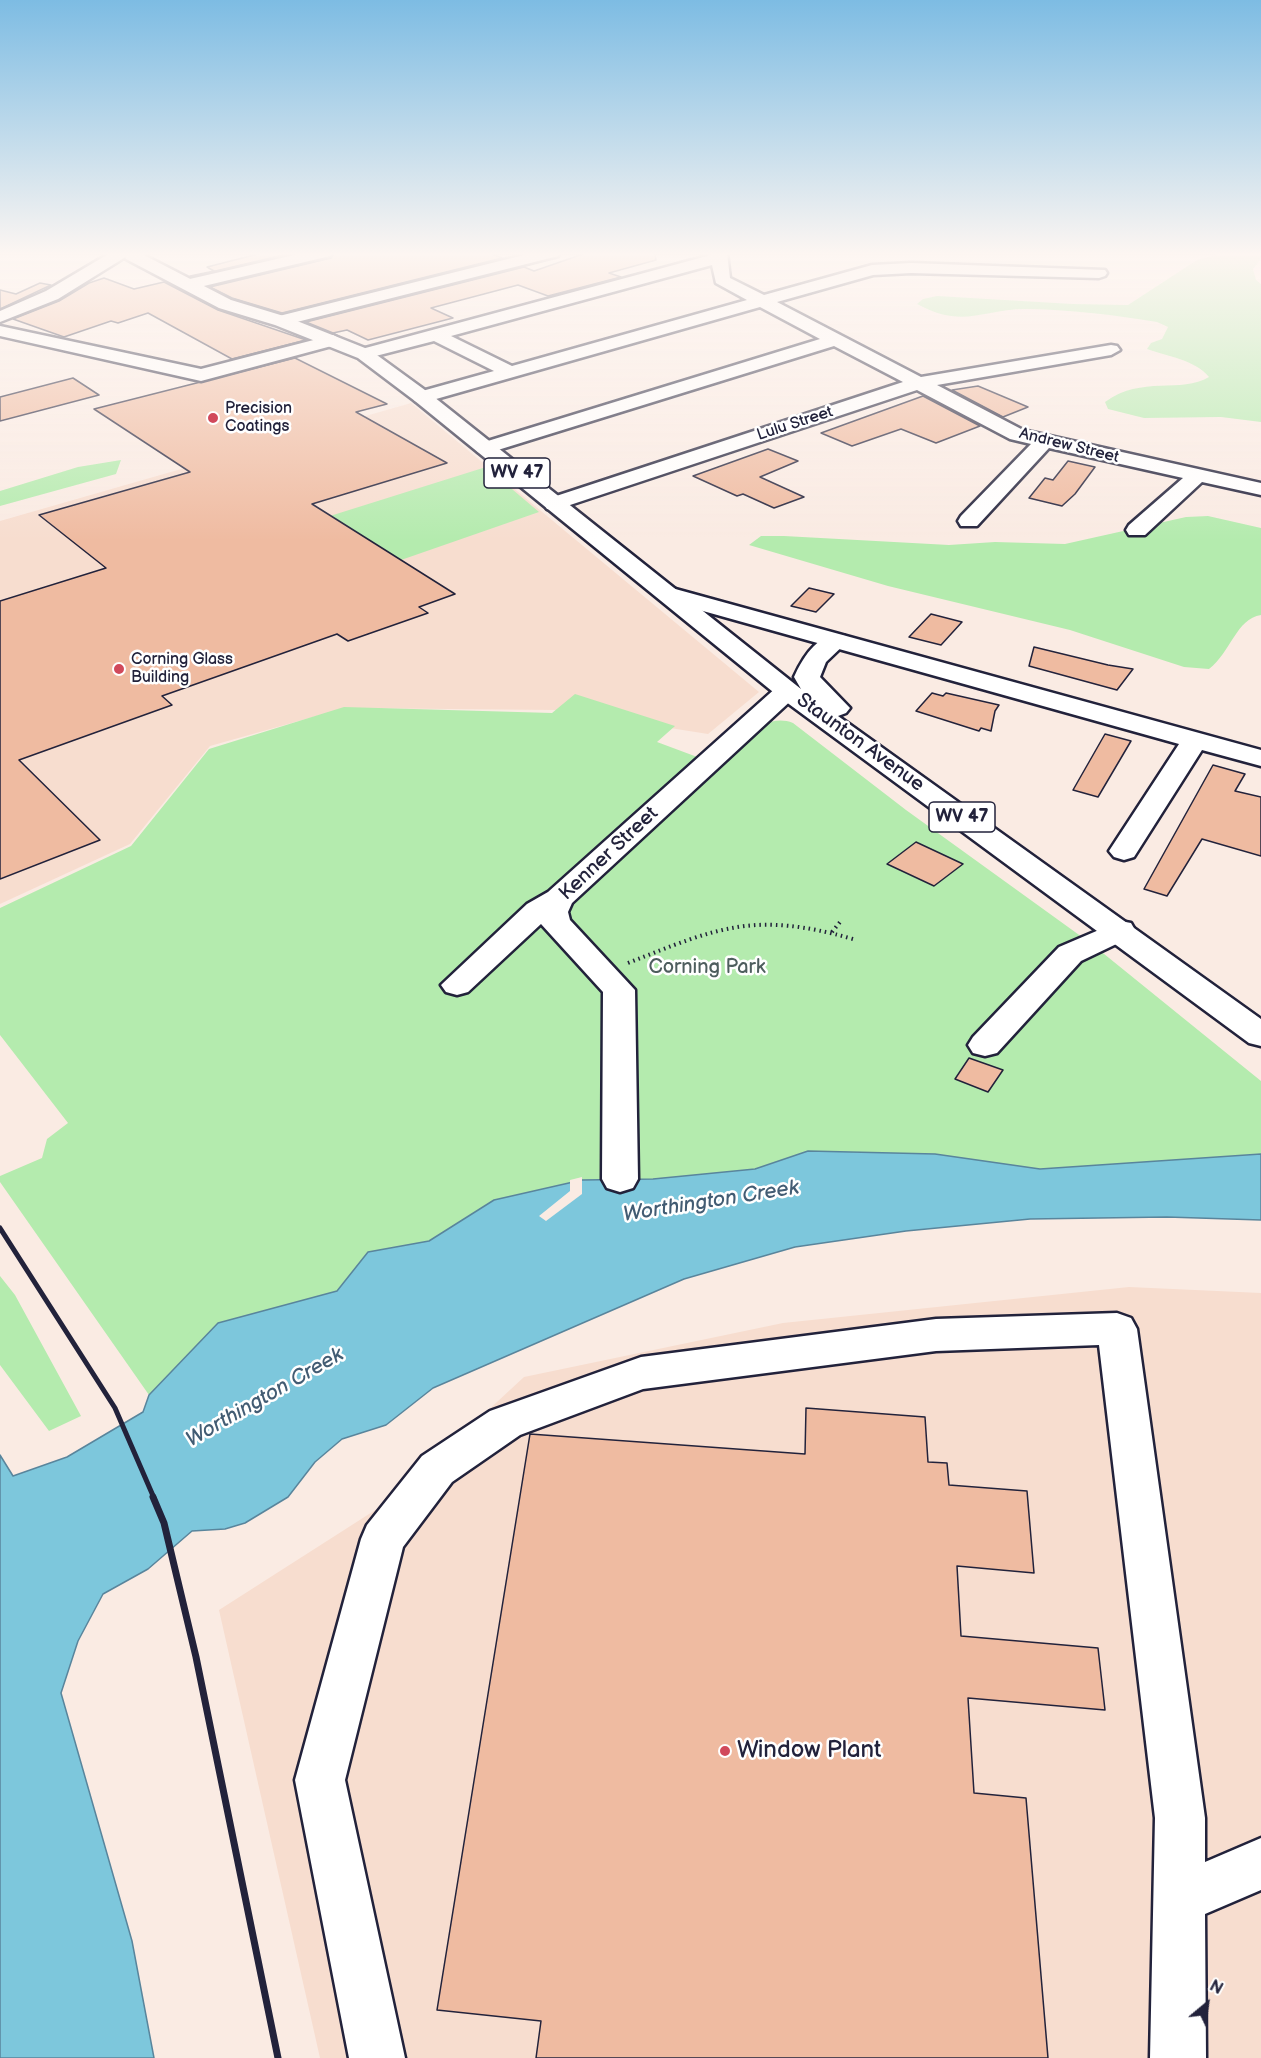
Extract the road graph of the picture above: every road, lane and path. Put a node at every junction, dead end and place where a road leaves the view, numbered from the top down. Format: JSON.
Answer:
{"nodes":[{"id":1,"x":82,"y":349,"type":"edge"},
{"id":2,"x":299,"y":349,"type":"edge"},
{"id":3,"x":353,"y":349,"type":"edge"},
{"id":4,"x":383,"y":349,"type":"edge"},
{"id":5,"x":464,"y":349,"type":"edge"},
{"id":6,"x":591,"y":349,"type":"edge"},
{"id":7,"x":805,"y":349,"type":"edge"},
{"id":8,"x":856,"y":349,"type":"edge"},
{"id":9,"x":1111,"y":350,"type":"dead end"},
{"id":10,"x":364,"y":354,"type":"junction"},
{"id":11,"x":510,"y":372,"type":"junction"},
{"id":12,"x":919,"y":383,"type":"junction"},
{"id":13,"x":422,"y":398,"type":"junction"},
{"id":14,"x":1044,"y":442,"type":"junction"},
{"id":15,"x":485,"y":448,"type":"junction"},
{"id":16,"x":1197,"y":475,"type":"junction"},
{"id":17,"x":1261,"y":489,"type":"edge"},
{"id":18,"x":555,"y":504,"type":"junction"},
{"id":19,"x":969,"y":521,"type":"dead end"},
{"id":20,"x":1137,"y":530,"type":"dead end"},
{"id":21,"x":668,"y":594,"type":"junction"},
{"id":22,"x":836,"y":641,"type":"junction"},
{"id":23,"x":816,"y":659,"type":"junction"},
{"id":24,"x":763,"y":671,"type":"junction"},
{"id":25,"x":787,"y":691,"type":"junction"},
{"id":26,"x":1195,"y":740,"type":"junction"},
{"id":27,"x":1261,"y":758,"type":"edge"},
{"id":28,"x":943,"y":803,"type":"junction"},
{"id":29,"x":1124,"y":851,"type":"dead end"},
{"id":30,"x":559,"y":898,"type":"junction"},
{"id":31,"x":840,"y":922,"type":"dead end"},
{"id":32,"x":1120,"y":930,"type":"junction"},
{"id":33,"x":832,"y":932,"type":"junction"},
{"id":34,"x":853,"y":939,"type":"dead end"},
{"id":35,"x":602,"y":973,"type":"junction"},
{"id":36,"x":457,"y":986,"type":"dead end"},
{"id":37,"x":1261,"y":1035,"type":"edge"},
{"id":38,"x":986,"y":1045,"type":"dead end"},
{"id":39,"x":620,"y":1179,"type":"dead end"},
{"id":40,"x":1261,"y":1864,"type":"edge"},
{"id":41,"x":1180,"y":1899,"type":"junction"},
{"id":42,"x":377,"y":2058,"type":"edge"},
{"id":43,"x":1178,"y":2058,"type":"edge"}],
"edges":[{"from":1,"to":2,"type":"street"},
{"from":3,"to":10,"type":"street","name":"Staunton Avenue","number":"WV 47"},
{"from":4,"to":10,"type":"street"},
{"from":5,"to":11,"type":"street"},
{"from":6,"to":11,"type":"street"},
{"from":7,"to":15,"type":"street"},
{"from":8,"to":12,"type":"street","name":"Andrew Street"},
{"from":9,"to":12,"type":"street","name":"Lulu Street"},
{"from":10,"to":13,"type":"street","name":"Staunton Avenue","number":"WV 47"},
{"from":11,"to":13,"type":"street"},
{"from":12,"to":14,"type":"street","name":"Andrew Street"},
{"from":12,"to":18,"type":"street","name":"Lulu Street"},
{"from":13,"to":15,"type":"street","name":"Staunton Avenue","number":"WV 47"},
{"from":14,"to":16,"type":"street","name":"Andrew Street"},
{"from":14,"to":19,"type":"street"},
{"from":15,"to":18,"type":"street","name":"Staunton Avenue","number":"WV 47"},
{"from":16,"to":17,"type":"street","name":"Andrew Street"},
{"from":16,"to":20,"type":"street"},
{"from":18,"to":21,"type":"street","name":"Staunton Avenue","number":"WV 47"},
{"from":21,"to":22,"type":"street","name":"Staunton Avenue"},
{"from":21,"to":24,"type":"street","name":"Staunton Avenue","number":"WV 47"},
{"from":22,"to":23,"type":"street"},
{"from":22,"to":26,"type":"street","name":"Staunton Avenue"},
{"from":23,"to":24,"type":"street"},
{"from":23,"to":28,"type":"street"},
{"from":24,"to":25,"type":"street","name":"Staunton Avenue","number":"WV 47"},
{"from":25,"to":28,"type":"street","name":"Staunton Avenue","number":"WV 47"},
{"from":25,"to":30,"type":"street","name":"Kenner Street"},
{"from":26,"to":27,"type":"street","name":"Staunton Avenue"},
{"from":26,"to":29,"type":"street"},
{"from":28,"to":32,"type":"street","name":"Staunton Avenue","number":"WV 47"},
{"from":30,"to":35,"type":"street","name":"Kenner Street"},
{"from":30,"to":36,"type":"street"},
{"from":31,"to":33,"type":"path"},
{"from":32,"to":37,"type":"street","name":"Staunton Avenue","number":"WV 47"},
{"from":32,"to":38,"type":"street"},
{"from":33,"to":34,"type":"path"},
{"from":33,"to":35,"type":"path"},
{"from":35,"to":39,"type":"street","name":"Kenner Street"},
{"from":40,"to":41,"type":"street"},
{"from":41,"to":42,"type":"street"},
{"from":41,"to":43,"type":"street"}]}
